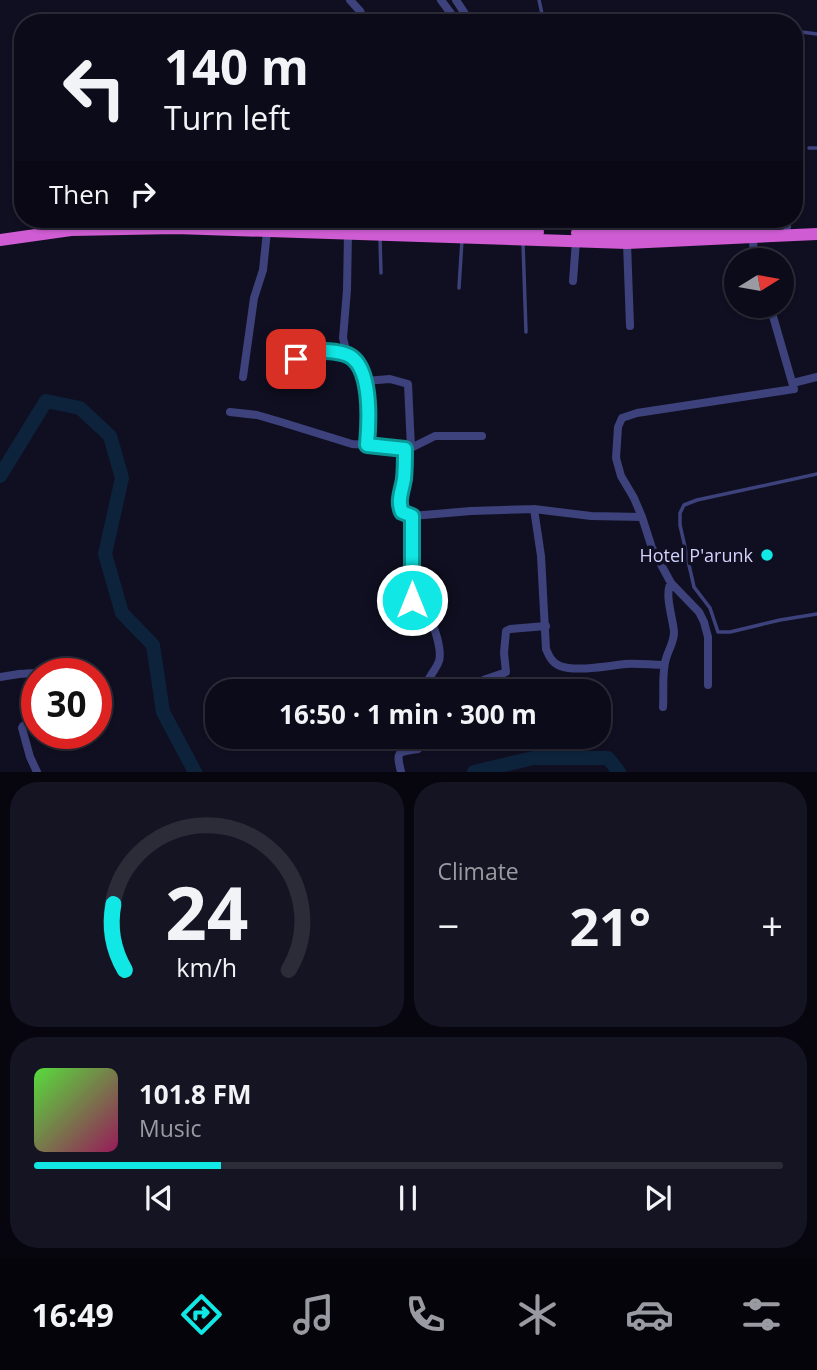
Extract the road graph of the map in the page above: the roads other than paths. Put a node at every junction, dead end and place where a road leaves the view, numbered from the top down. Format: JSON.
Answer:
{"nodes":[{"id":1,"x":350,"y":0,"type":"edge"},
{"id":2,"x":362,"y":14,"type":"edge"},
{"id":3,"x":809,"y":148,"type":"dead end"},
{"id":4,"x":817,"y":148,"type":"edge"},
{"id":5,"x":32,"y":228,"type":"edge"},
{"id":6,"x":176,"y":228,"type":"edge"},
{"id":7,"x":254,"y":228,"type":"edge"},
{"id":8,"x":372,"y":228,"type":"edge"},
{"id":9,"x":377,"y":228,"type":"edge"},
{"id":10,"x":400,"y":228,"type":"edge"},
{"id":11,"x":665,"y":228,"type":"edge"},
{"id":12,"x":495,"y":230,"type":"junction"},
{"id":13,"x":267,"y":231,"type":"junction"},
{"id":14,"x":468,"y":231,"type":"edge"},
{"id":15,"x":0,"y":232,"type":"edge"},
{"id":16,"x":348,"y":233,"type":"junction"},
{"id":17,"x":817,"y":234,"type":"edge"},
{"id":18,"x":752,"y":238,"type":"junction"},
{"id":19,"x":0,"y":240,"type":"edge"},
{"id":20,"x":523,"y":240,"type":"junction"},
{"id":21,"x":576,"y":241,"type":"junction"},
{"id":22,"x":627,"y":243,"type":"junction"},
{"id":23,"x":753,"y":248,"type":"edge"},
{"id":24,"x":381,"y":273,"type":"dead end"},
{"id":25,"x":573,"y":281,"type":"dead end"},
{"id":26,"x":459,"y":288,"type":"dead end"},
{"id":27,"x":774,"y":318,"type":"edge"},
{"id":28,"x":630,"y":326,"type":"dead end"},
{"id":29,"x":526,"y":332,"type":"dead end"},
{"id":30,"x":347,"y":354,"type":"junction"},
{"id":31,"x":276,"y":368,"type":"dead end"},
{"id":32,"x":243,"y":377,"type":"dead end"},
{"id":33,"x":817,"y":377,"type":"edge"},
{"id":34,"x":365,"y":381,"type":"junction"},
{"id":35,"x":793,"y":383,"type":"junction"},
{"id":36,"x":230,"y":412,"type":"dead end"},
{"id":37,"x":482,"y":436,"type":"dead end"},
{"id":38,"x":367,"y":445,"type":"junction"},
{"id":39,"x":408,"y":449,"type":"junction"},
{"id":40,"x":817,"y":474,"type":"edge"},
{"id":41,"x":534,"y":509,"type":"junction"},
{"id":42,"x":412,"y":516,"type":"junction"},
{"id":43,"x":642,"y":517,"type":"junction"},
{"id":44,"x":671,"y":583,"type":"junction"},
{"id":45,"x":817,"y":614,"type":"edge"},
{"id":46,"x":546,"y":626,"type":"junction"},
{"id":47,"x":664,"y":665,"type":"junction"},
{"id":48,"x":21,"y":674,"type":"edge"},
{"id":49,"x":0,"y":677,"type":"edge"},
{"id":50,"x":428,"y":679,"type":"edge"},
{"id":51,"x":486,"y":679,"type":"edge"},
{"id":52,"x":708,"y":685,"type":"dead end"},
{"id":53,"x":663,"y":707,"type":"dead end"},
{"id":54,"x":28,"y":749,"type":"edge"},
{"id":55,"x":418,"y":749,"type":"edge"},
{"id":56,"x":37,"y":772,"type":"edge"},
{"id":57,"x":401,"y":772,"type":"edge"}],
"edges":[{"from":1,"to":2,"type":"street"},
{"from":3,"to":4,"type":"lane"},
{"from":5,"to":15,"type":"highway"},
{"from":6,"to":19,"type":"highway"},
{"from":7,"to":13,"type":"highway"},
{"from":8,"to":16,"type":"highway"},
{"from":9,"to":24,"type":"lane"},
{"from":10,"to":14,"type":"highway"},
{"from":11,"to":12,"type":"highway"},
{"from":12,"to":14,"type":"highway"},
{"from":12,"to":20,"type":"highway"},
{"from":13,"to":16,"type":"highway"},
{"from":13,"to":32,"type":"street"},
{"from":14,"to":26,"type":"lane"},
{"from":16,"to":30,"type":"street"},
{"from":17,"to":18,"type":"highway"},
{"from":18,"to":22,"type":"highway"},
{"from":18,"to":23,"type":"street"},
{"from":20,"to":21,"type":"highway"},
{"from":20,"to":29,"type":"lane"},
{"from":21,"to":22,"type":"highway"},
{"from":21,"to":25,"type":"street"},
{"from":22,"to":28,"type":"street"},
{"from":27,"to":35,"type":"street"},
{"from":30,"to":31,"type":"street"},
{"from":30,"to":34,"type":"street"},
{"from":33,"to":35,"type":"street"},
{"from":34,"to":38,"type":"street"},
{"from":34,"to":39,"type":"street"},
{"from":35,"to":43,"type":"street"},
{"from":36,"to":38,"type":"street"},
{"from":37,"to":39,"type":"street"},
{"from":38,"to":39,"type":"street"},
{"from":39,"to":42,"type":"street"},
{"from":40,"to":45,"type":"lane"},
{"from":41,"to":42,"type":"street"},
{"from":41,"to":43,"type":"street"},
{"from":41,"to":46,"type":"street"},
{"from":42,"to":50,"type":"street"},
{"from":43,"to":44,"type":"street"},
{"from":44,"to":47,"type":"street"},
{"from":44,"to":52,"type":"street"},
{"from":46,"to":47,"type":"street"},
{"from":46,"to":51,"type":"street"},
{"from":47,"to":53,"type":"street"},
{"from":48,"to":49,"type":"street"},
{"from":54,"to":56,"type":"street"},
{"from":55,"to":57,"type":"street"}]}
